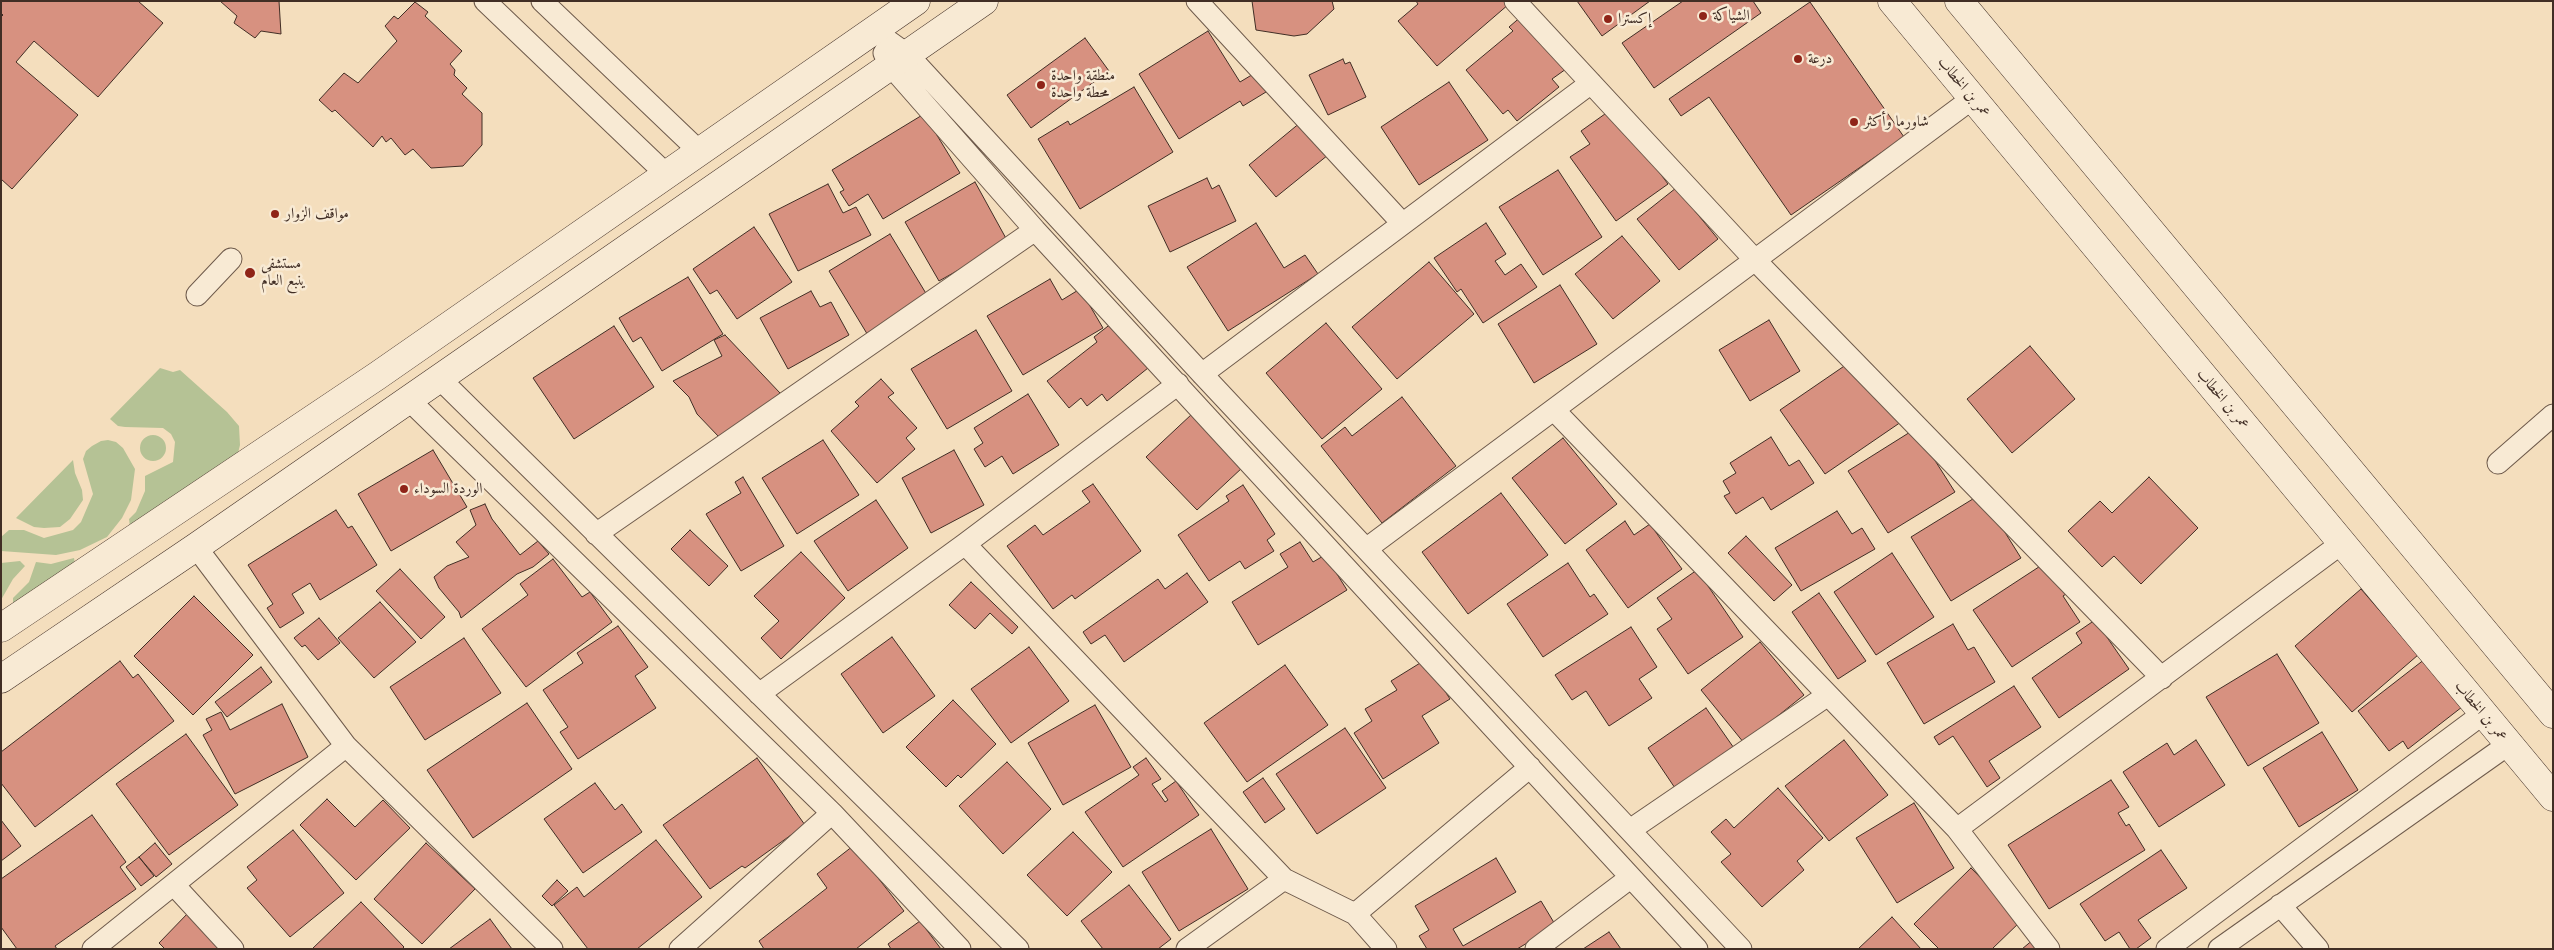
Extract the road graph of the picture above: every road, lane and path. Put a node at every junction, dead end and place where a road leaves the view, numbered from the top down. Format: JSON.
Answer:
{"nodes":[{"id":1,"x":485,"y":1,"type":"edge"},
{"id":2,"x":542,"y":1,"type":"edge"},
{"id":3,"x":984,"y":1,"type":"edge"},
{"id":4,"x":1198,"y":1,"type":"edge"},
{"id":5,"x":1515,"y":1,"type":"edge"},
{"id":6,"x":1892,"y":1,"type":"edge"},
{"id":7,"x":1959,"y":1,"type":"edge"},
{"id":8,"x":903,"y":5,"type":"edge"},
{"id":9,"x":873,"y":30,"type":"junction"},
{"id":10,"x":899,"y":60,"type":"junction"},
{"id":11,"x":1591,"y":84,"type":"junction"},
{"id":12,"x":1973,"y":98,"type":"junction"},
{"id":13,"x":700,"y":152,"type":"junction"},
{"id":14,"x":667,"y":175,"type":"junction"},
{"id":15,"x":1402,"y":223,"type":"junction"},
{"id":16,"x":1035,"y":230,"type":"junction"},
{"id":17,"x":231,"y":259,"type":"dead end"},
{"id":18,"x":1755,"y":260,"type":"junction"},
{"id":19,"x":197,"y":296,"type":"dead end"},
{"id":20,"x":1202,"y":374,"type":"junction"},
{"id":21,"x":440,"y":379,"type":"junction"},
{"id":22,"x":1178,"y":384,"type":"junction"},
{"id":23,"x":408,"y":399,"type":"junction"},
{"id":24,"x":1554,"y":410,"type":"junction"},
{"id":25,"x":2553,"y":415,"type":"edge"},
{"id":26,"x":2498,"y":463,"type":"dead end"},
{"id":27,"x":596,"y":534,"type":"junction"},
{"id":28,"x":2342,"y":542,"type":"junction"},
{"id":29,"x":965,"y":544,"type":"junction"},
{"id":30,"x":196,"y":547,"type":"junction"},
{"id":31,"x":1366,"y":549,"type":"junction"},
{"id":32,"x":1,"y":628,"type":"edge"},
{"id":33,"x":2162,"y":678,"type":"junction"},
{"id":34,"x":1,"y":679,"type":"edge"},
{"id":35,"x":758,"y":694,"type":"junction"},
{"id":36,"x":1828,"y":695,"type":"junction"},
{"id":37,"x":2484,"y":713,"type":"junction"},
{"id":38,"x":2553,"y":714,"type":"edge"},
{"id":39,"x":2509,"y":744,"type":"junction"},
{"id":40,"x":346,"y":746,"type":"junction"},
{"id":41,"x":1530,"y":767,"type":"junction"},
{"id":42,"x":2553,"y":797,"type":"edge"},
{"id":43,"x":832,"y":814,"type":"junction"},
{"id":44,"x":1957,"y":829,"type":"junction"},
{"id":45,"x":1630,"y":830,"type":"junction"},
{"id":46,"x":1630,"y":878,"type":"junction"},
{"id":47,"x":1284,"y":879,"type":"junction"},
{"id":48,"x":174,"y":885,"type":"junction"},
{"id":49,"x":2280,"y":905,"type":"junction"},
{"id":50,"x":1355,"y":914,"type":"junction"},
{"id":51,"x":93,"y":949,"type":"edge"},
{"id":52,"x":233,"y":949,"type":"edge"},
{"id":53,"x":552,"y":949,"type":"edge"},
{"id":54,"x":680,"y":949,"type":"edge"},
{"id":55,"x":960,"y":949,"type":"edge"},
{"id":56,"x":1018,"y":949,"type":"edge"},
{"id":57,"x":1187,"y":949,"type":"edge"},
{"id":58,"x":1386,"y":949,"type":"edge"},
{"id":59,"x":1536,"y":949,"type":"edge"},
{"id":60,"x":1697,"y":949,"type":"edge"},
{"id":61,"x":1741,"y":949,"type":"edge"},
{"id":62,"x":2049,"y":949,"type":"edge"},
{"id":63,"x":2167,"y":949,"type":"edge"},
{"id":64,"x":2219,"y":949,"type":"edge"},
{"id":65,"x":2318,"y":949,"type":"edge"}],
"edges":[{"from":1,"to":14,"type":"street"},
{"from":2,"to":13,"type":"street"},
{"from":3,"to":10,"type":"main road"},
{"from":4,"to":15,"type":"street"},
{"from":5,"to":11,"type":"street"},
{"from":6,"to":12,"type":"main road","name":"عمر بن الخطاب"},
{"from":7,"to":38,"type":"main road"},
{"from":8,"to":9,"type":"main road"},
{"from":9,"to":10,"type":"street"},
{"from":9,"to":13,"type":"main road"},
{"from":10,"to":16,"type":"street"},
{"from":10,"to":20,"type":"street"},
{"from":10,"to":21,"type":"main road"},
{"from":11,"to":15,"type":"street"},
{"from":11,"to":18,"type":"street"},
{"from":12,"to":18,"type":"street"},
{"from":12,"to":28,"type":"main road","name":"عمر بن الخطاب"},
{"from":13,"to":14,"type":"main road"},
{"from":14,"to":32,"type":"main road"},
{"from":15,"to":20,"type":"street"},
{"from":16,"to":22,"type":"street"},
{"from":16,"to":27,"type":"street"},
{"from":17,"to":19,"type":"street"},
{"from":18,"to":24,"type":"street"},
{"from":18,"to":33,"type":"street"},
{"from":20,"to":31,"type":"street"},
{"from":21,"to":23,"type":"main road"},
{"from":21,"to":27,"type":"street"},
{"from":22,"to":29,"type":"street"},
{"from":22,"to":41,"type":"street"},
{"from":23,"to":30,"type":"main road"},
{"from":23,"to":43,"type":"street"},
{"from":24,"to":31,"type":"street"},
{"from":24,"to":36,"type":"street"},
{"from":25,"to":26,"type":"street"},
{"from":27,"to":35,"type":"street"},
{"from":28,"to":33,"type":"street"},
{"from":28,"to":37,"type":"main road","name":"عمر بن الخطاب"},
{"from":29,"to":35,"type":"street"},
{"from":29,"to":47,"type":"street"},
{"from":30,"to":34,"type":"main road"},
{"from":30,"to":40,"type":"street"},
{"from":31,"to":45,"type":"street"},
{"from":33,"to":44,"type":"street"},
{"from":35,"to":56,"type":"street"},
{"from":36,"to":44,"type":"street"},
{"from":36,"to":45,"type":"street"},
{"from":37,"to":39,"type":"main road","name":"عمر بن الخطاب"},
{"from":37,"to":63,"type":"street"},
{"from":39,"to":42,"type":"main road","name":"عمر بن الخطاب"},
{"from":39,"to":49,"type":"street"},
{"from":40,"to":48,"type":"street"},
{"from":40,"to":53,"type":"street"},
{"from":41,"to":46,"type":"street"},
{"from":41,"to":50,"type":"street"},
{"from":43,"to":54,"type":"street"},
{"from":43,"to":55,"type":"street"},
{"from":44,"to":62,"type":"street"},
{"from":45,"to":61,"type":"street"},
{"from":46,"to":59,"type":"street"},
{"from":46,"to":60,"type":"street"},
{"from":47,"to":50,"type":"street"},
{"from":47,"to":57,"type":"street"},
{"from":48,"to":51,"type":"street"},
{"from":48,"to":52,"type":"street"},
{"from":49,"to":64,"type":"street"},
{"from":49,"to":65,"type":"street"},
{"from":50,"to":58,"type":"street"}]}
